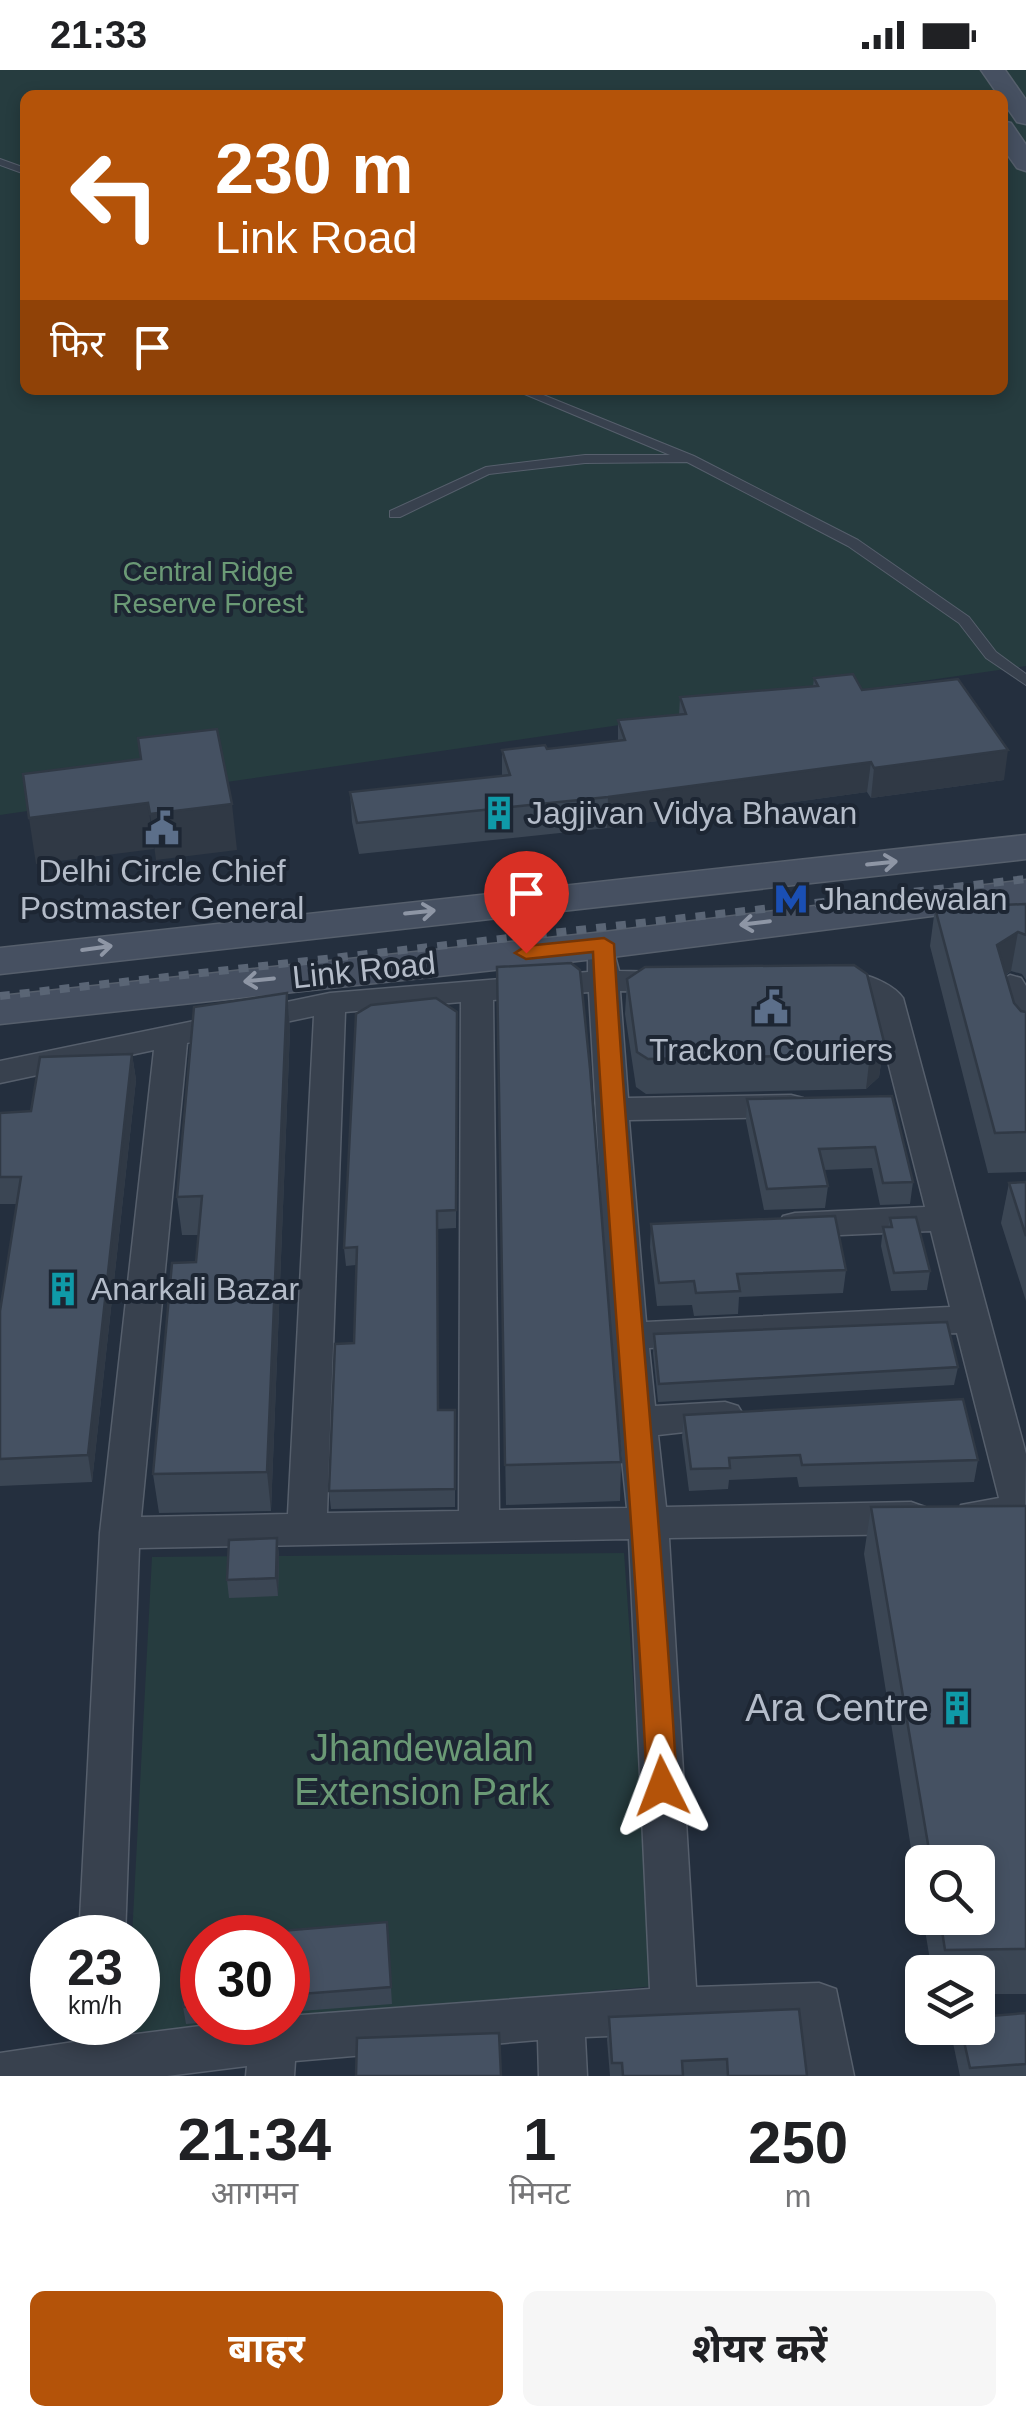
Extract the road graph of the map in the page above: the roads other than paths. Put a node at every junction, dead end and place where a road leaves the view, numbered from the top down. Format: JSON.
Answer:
{"nodes":[{"id":1,"x":1008,"y":137,"type":"edge"},
{"id":2,"x":1026,"y":163,"type":"edge"},
{"id":3,"x":533,"y":395,"type":"edge"},
{"id":4,"x":690,"y":460,"type":"junction"},
{"id":5,"x":395,"y":514,"type":"dead end"},
{"id":6,"x":1026,"y":681,"type":"edge"},
{"id":7,"x":1026,"y":847,"type":"edge"},
{"id":8,"x":1026,"y":892,"type":"edge"},
{"id":9,"x":0,"y":961,"type":"edge"},
{"id":10,"x":603,"y":963,"type":"junction"},
{"id":11,"x":697,"y":982,"type":"edge"},
{"id":12,"x":791,"y":983,"type":"edge"},
{"id":13,"x":1010,"y":985,"type":"edge"},
{"id":14,"x":477,"y":993,"type":"junction"},
{"id":15,"x":330,"y":1003,"type":"junction"},
{"id":16,"x":0,"y":1010,"type":"edge"},
{"id":17,"x":172,"y":1034,"type":"junction"},
{"id":18,"x":1026,"y":1040,"type":"edge"},
{"id":19,"x":0,"y":1072,"type":"edge"},
{"id":20,"x":915,"y":1103,"type":"junction"},
{"id":21,"x":877,"y":1104,"type":"edge"},
{"id":22,"x":820,"y":1105,"type":"edge"},
{"id":23,"x":610,"y":1109,"type":"junction"},
{"id":24,"x":945,"y":1218,"type":"junction"},
{"id":25,"x":753,"y":1227,"type":"edge"},
{"id":26,"x":657,"y":1231,"type":"edge"},
{"id":27,"x":619,"y":1233,"type":"junction"},
{"id":28,"x":972,"y":1319,"type":"junction"},
{"id":29,"x":627,"y":1336,"type":"junction"},
{"id":30,"x":996,"y":1401,"type":"junction"},
{"id":31,"x":958,"y":1403,"type":"edge"},
{"id":32,"x":768,"y":1414,"type":"edge"},
{"id":33,"x":635,"y":1422,"type":"junction"},
{"id":34,"x":479,"y":1526,"type":"junction"},
{"id":35,"x":648,"y":1526,"type":"junction"},
{"id":36,"x":307,"y":1527,"type":"junction"},
{"id":37,"x":120,"y":1533,"type":"junction"},
{"id":38,"x":103,"y":1915,"type":"edge"},
{"id":39,"x":674,"y":2008,"type":"junction"},
{"id":40,"x":560,"y":2015,"type":"junction"},
{"id":41,"x":88,"y":2045,"type":"edge"},
{"id":42,"x":130,"y":2045,"type":"edge"},
{"id":43,"x":271,"y":2058,"type":"edge"},
{"id":44,"x":0,"y":2076,"type":"edge"},
{"id":45,"x":563,"y":2076,"type":"edge"},
{"id":46,"x":830,"y":2076,"type":"edge"}],
"edges":[{"from":1,"to":2,"type":"main road"},
{"from":3,"to":4,"type":"lane"},
{"from":4,"to":5,"type":"lane"},
{"from":4,"to":6,"type":"lane"},
{"from":9,"to":7,"type":"main road","name":"Link Road","one_way":true},
{"from":8,"to":10,"type":"main road","name":"Link Road","one_way":true},
{"from":10,"to":11,"type":"street"},
{"from":10,"to":14,"type":"street"},
{"from":10,"to":16,"type":"main road","name":"Link Road","one_way":true},
{"from":10,"to":23,"type":"street"},
{"from":12,"to":20,"type":"street"},
{"from":13,"to":18,"type":"street"},
{"from":14,"to":15,"type":"street"},
{"from":14,"to":34,"type":"street"},
{"from":15,"to":17,"type":"street"},
{"from":15,"to":36,"type":"street"},
{"from":17,"to":19,"type":"street"},
{"from":17,"to":37,"type":"street"},
{"from":20,"to":21,"type":"street"},
{"from":20,"to":24,"type":"street"},
{"from":22,"to":23,"type":"street"},
{"from":23,"to":27,"type":"street"},
{"from":24,"to":25,"type":"street"},
{"from":24,"to":28,"type":"street"},
{"from":26,"to":27,"type":"street"},
{"from":27,"to":29,"type":"street"},
{"from":28,"to":29,"type":"street"},
{"from":28,"to":30,"type":"street"},
{"from":29,"to":33,"type":"street"},
{"from":30,"to":31,"type":"street"},
{"from":30,"to":35,"type":"street"},
{"from":32,"to":33,"type":"street"},
{"from":33,"to":35,"type":"street"},
{"from":34,"to":35,"type":"street"},
{"from":34,"to":36,"type":"street"},
{"from":35,"to":39,"type":"street"},
{"from":36,"to":37,"type":"street"},
{"from":37,"to":38,"type":"street"},
{"from":39,"to":40,"type":"street"},
{"from":39,"to":46,"type":"street"},
{"from":40,"to":43,"type":"street"},
{"from":40,"to":45,"type":"street"},
{"from":41,"to":44,"type":"street"},
{"from":42,"to":43,"type":"street"}]}
